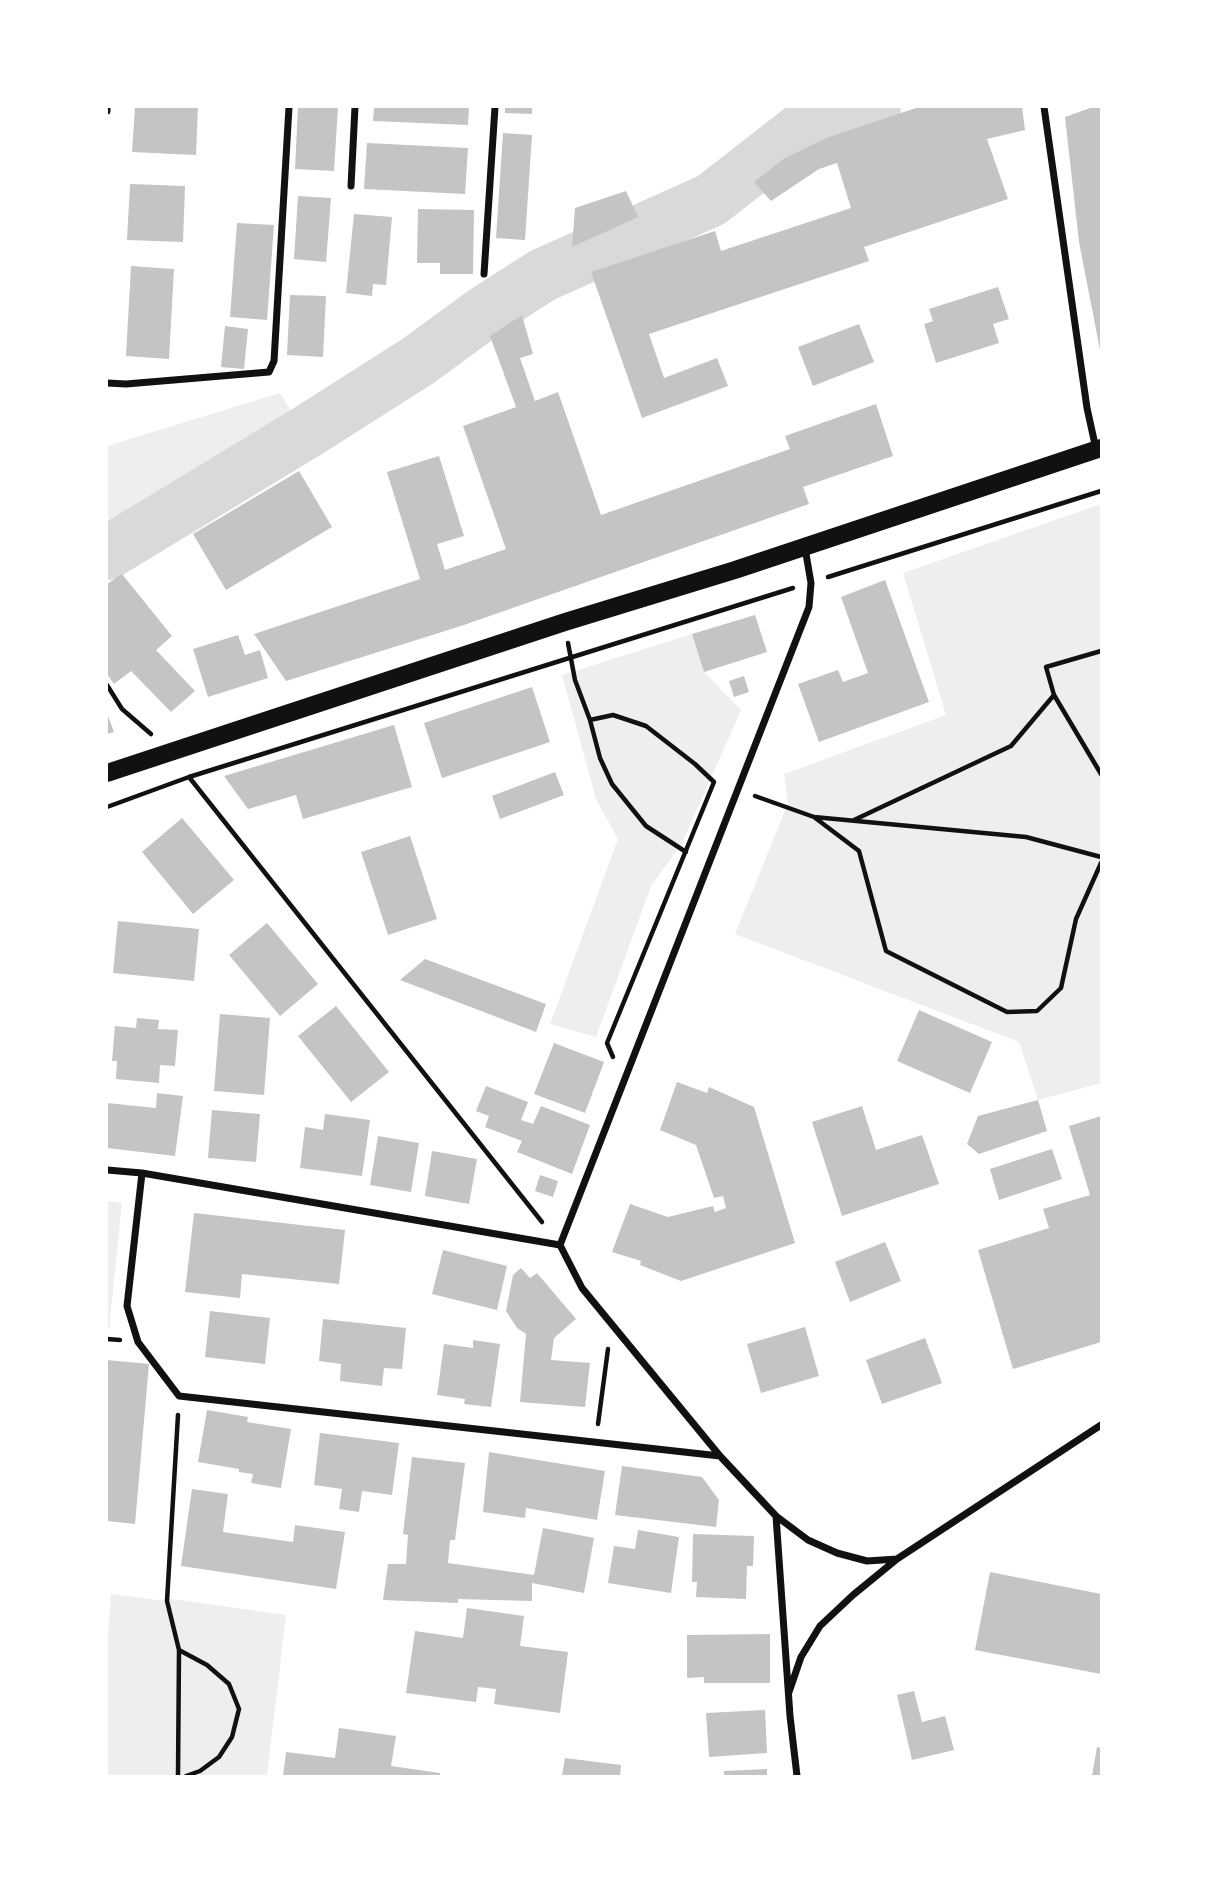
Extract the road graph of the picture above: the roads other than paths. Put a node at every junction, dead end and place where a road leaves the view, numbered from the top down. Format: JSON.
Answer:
{"nodes":[{"id":1,"x":289,"y":107,"type":"edge"},
{"id":2,"x":355,"y":107,"type":"edge"},
{"id":3,"x":495,"y":107,"type":"edge"},
{"id":4,"x":1044,"y":107,"type":"edge"},
{"id":5,"x":351,"y":187,"type":"dead end"},
{"id":6,"x":484,"y":274,"type":"dead end"},
{"id":7,"x":107,"y":383,"type":"edge"},
{"id":8,"x":1099,"y":449,"type":"edge"},
{"id":9,"x":804,"y":545,"type":"junction"},
{"id":10,"x":107,"y":773,"type":"edge"},
{"id":11,"x":107,"y":1170,"type":"edge"},
{"id":12,"x":142,"y":1173,"type":"junction"},
{"id":13,"x":560,"y":1245,"type":"junction"},
{"id":14,"x":1101,"y":1425,"type":"edge"},
{"id":15,"x":720,"y":1456,"type":"junction"},
{"id":16,"x":776,"y":1516,"type":"junction"},
{"id":17,"x":897,"y":1559,"type":"junction"},
{"id":18,"x":789,"y":1692,"type":"junction"},
{"id":19,"x":797,"y":1776,"type":"edge"}],
"edges":[{"from":1,"to":7,"type":"street"},
{"from":2,"to":5,"type":"street"},
{"from":3,"to":6,"type":"street"},
{"from":4,"to":8,"type":"street"},
{"from":8,"to":9,"type":"main road"},
{"from":9,"to":10,"type":"main road"},
{"from":9,"to":13,"type":"street"},
{"from":11,"to":12,"type":"street"},
{"from":12,"to":13,"type":"street"},
{"from":12,"to":15,"type":"street"},
{"from":13,"to":15,"type":"street"},
{"from":14,"to":17,"type":"street"},
{"from":15,"to":16,"type":"street"},
{"from":16,"to":17,"type":"street"},
{"from":16,"to":18,"type":"street"},
{"from":17,"to":18,"type":"street"},
{"from":18,"to":19,"type":"street"}]}
